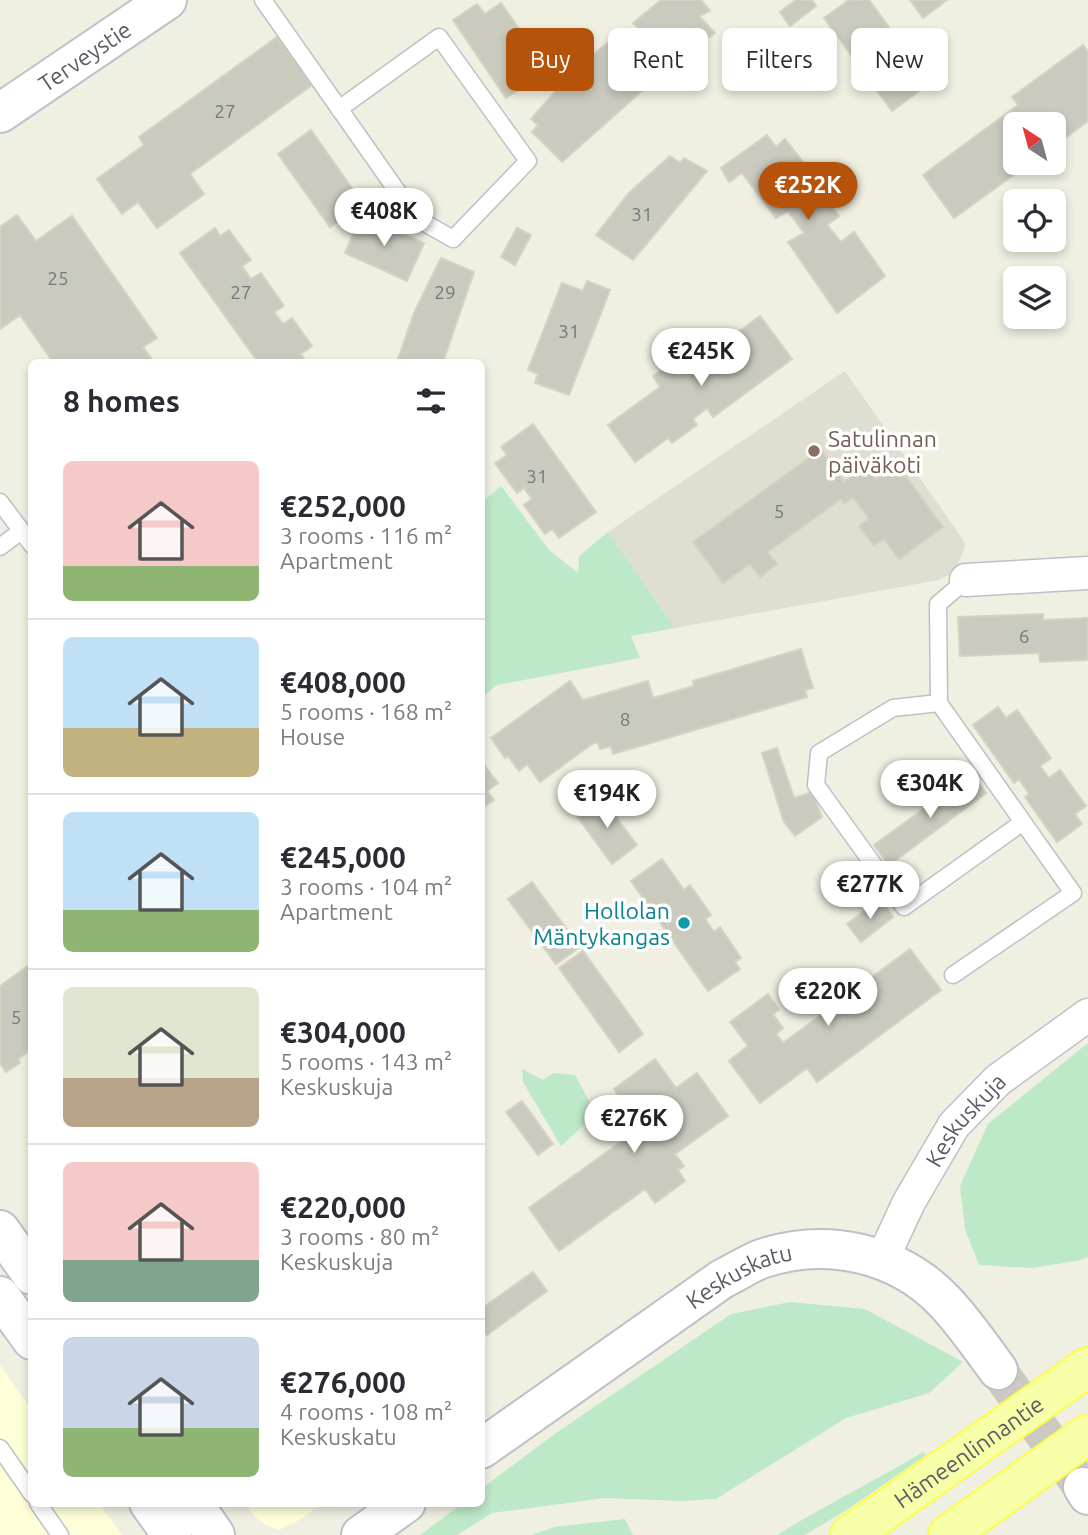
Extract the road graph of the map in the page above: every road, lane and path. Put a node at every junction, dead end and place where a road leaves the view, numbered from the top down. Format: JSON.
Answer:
{"nodes":[{"id":1,"x":167,"y":0,"type":"edge"},
{"id":2,"x":263,"y":0,"type":"edge"},
{"id":3,"x":339,"y":109,"type":"junction"},
{"id":4,"x":0,"y":113,"type":"edge"},
{"id":5,"x":0,"y":502,"type":"edge"},
{"id":6,"x":22,"y":531,"type":"junction"},
{"id":7,"x":28,"y":539,"type":"edge"},
{"id":8,"x":0,"y":547,"type":"edge"},
{"id":9,"x":1088,"y":573,"type":"edge"},
{"id":10,"x":966,"y":580,"type":"joint"},
{"id":11,"x":939,"y":703,"type":"junction"},
{"id":12,"x":1024,"y":822,"type":"junction"},
{"id":13,"x":953,"y":975,"type":"dead end"},
{"id":14,"x":1088,"y":1015,"type":"edge"},
{"id":15,"x":0,"y":1230,"type":"edge"},
{"id":16,"x":883,"y":1260,"type":"junction"},
{"id":17,"x":28,"y":1269,"type":"edge"},
{"id":18,"x":1088,"y":1367,"type":"edge"},
{"id":19,"x":998,"y":1370,"type":"tunnel mouth"},
{"id":20,"x":1088,"y":1434,"type":"edge"},
{"id":21,"x":485,"y":1446,"type":"edge"},
{"id":22,"x":0,"y":1448,"type":"edge"},
{"id":23,"x":28,"y":1488,"type":"edge"},
{"id":24,"x":41,"y":1507,"type":"edge"},
{"id":25,"x":152,"y":1507,"type":"edge"},
{"id":26,"x":196,"y":1507,"type":"edge"},
{"id":27,"x":400,"y":1507,"type":"edge"},
{"id":28,"x":60,"y":1535,"type":"edge"},
{"id":29,"x":172,"y":1535,"type":"edge"},
{"id":30,"x":215,"y":1535,"type":"edge"},
{"id":31,"x":361,"y":1535,"type":"edge"},
{"id":32,"x":850,"y":1535,"type":"edge"},
{"id":33,"x":948,"y":1535,"type":"edge"}],
"edges":[{"from":1,"to":4,"type":"street","name":"Terveystie"},
{"from":2,"to":3,"type":"lane"},
{"from":3,"to":3,"type":"lane"},
{"from":5,"to":6,"type":"lane"},
{"from":6,"to":7,"type":"lane"},
{"from":6,"to":8,"type":"lane"},
{"from":9,"to":10,"type":"street"},
{"from":10,"to":11,"type":"lane"},
{"from":11,"to":12,"type":"lane"},
{"from":11,"to":12,"type":"lane"},
{"from":12,"to":13,"type":"lane"},
{"from":14,"to":16,"type":"street","name":"Keskuskuja"},
{"from":15,"to":17,"type":"street"},
{"from":16,"to":19,"type":"street","name":"Keskuskatu"},
{"from":16,"to":21,"type":"street","name":"Keskuskatu"},
{"from":18,"to":32,"type":"main road","name":"Hämeenlinnantie"},
{"from":20,"to":33,"type":"main road"},
{"from":22,"to":23,"type":"lane"},
{"from":24,"to":28,"type":"lane"},
{"from":25,"to":29,"type":"street"},
{"from":26,"to":30,"type":"street"},
{"from":27,"to":31,"type":"street"}]}
